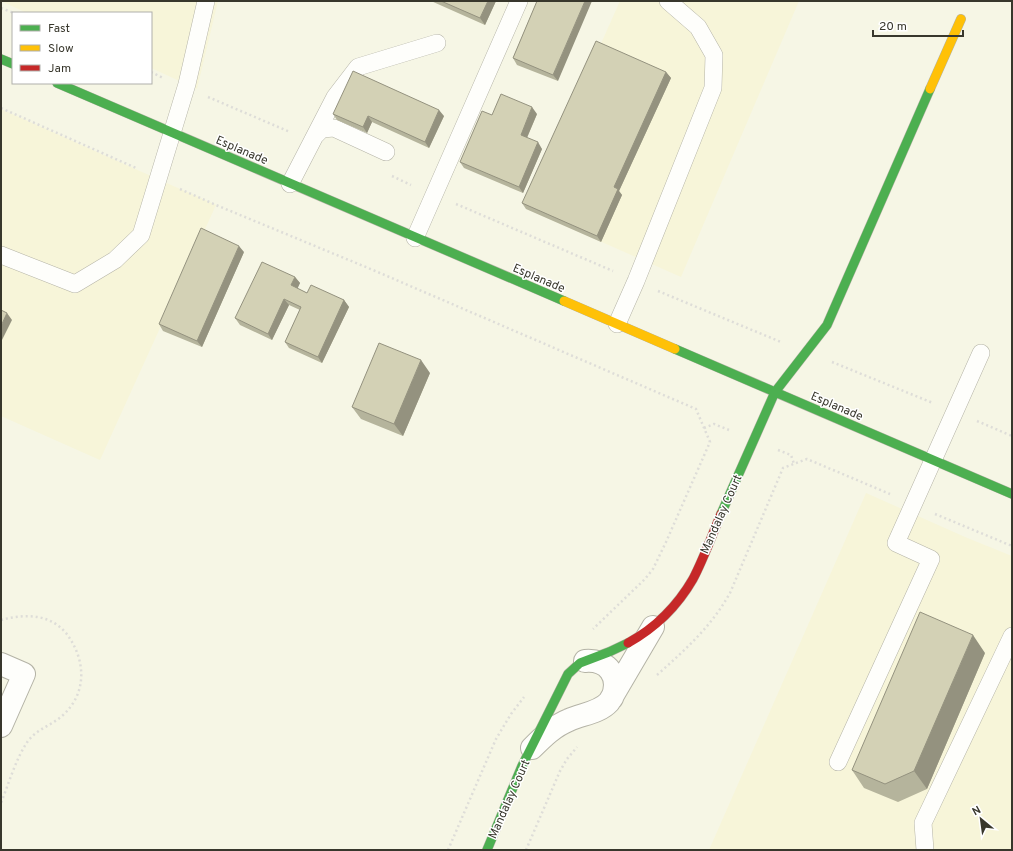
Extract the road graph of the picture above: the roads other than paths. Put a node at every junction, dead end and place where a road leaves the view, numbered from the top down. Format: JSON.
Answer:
{"nodes":[{"id":1,"x":206,"y":1,"type":"edge"},
{"id":2,"x":519,"y":1,"type":"edge"},
{"id":3,"x":668,"y":1,"type":"edge"},
{"id":4,"x":961,"y":19,"type":"dead end"},
{"id":5,"x":437,"y":44,"type":"dead end"},
{"id":6,"x":1,"y":59,"type":"edge"},
{"id":7,"x":12,"y":64,"type":"edge"},
{"id":8,"x":59,"y":84,"type":"edge"},
{"id":9,"x":173,"y":133,"type":"junction"},
{"id":10,"x":314,"y":138,"type":"junction"},
{"id":11,"x":386,"y":152,"type":"dead end"},
{"id":12,"x":290,"y":184,"type":"junction"},
{"id":13,"x":415,"y":238,"type":"junction"},
{"id":14,"x":1,"y":254,"type":"edge"},
{"id":15,"x":617,"y":324,"type":"junction"},
{"id":16,"x":981,"y":354,"type":"dead end"},
{"id":17,"x":775,"y":392,"type":"junction"},
{"id":18,"x":934,"y":460,"type":"junction"},
{"id":19,"x":1012,"y":494,"type":"edge"},
{"id":20,"x":653,"y":627,"type":"junction"},
{"id":21,"x":1012,"y":636,"type":"edge"},
{"id":22,"x":585,"y":661,"type":"junction"},
{"id":23,"x":1,"y":664,"type":"edge"},
{"id":24,"x":566,"y":678,"type":"junction"},
{"id":25,"x":604,"y":704,"type":"junction"},
{"id":26,"x":1,"y":726,"type":"edge"},
{"id":27,"x":532,"y":748,"type":"junction"},
{"id":28,"x":838,"y":762,"type":"dead end"},
{"id":29,"x":487,"y":850,"type":"edge"},
{"id":30,"x":924,"y":850,"type":"edge"}],
"edges":[{"from":1,"to":9,"type":"lane"},
{"from":2,"to":13,"type":"lane"},
{"from":3,"to":15,"type":"lane"},
{"from":4,"to":17,"type":"main road","name":"Mandalay Court"},
{"from":5,"to":10,"type":"lane"},
{"from":6,"to":7,"type":"main road"},
{"from":8,"to":9,"type":"main road","name":"Esplanade"},
{"from":9,"to":12,"type":"main road","name":"Esplanade"},
{"from":9,"to":14,"type":"lane"},
{"from":10,"to":11,"type":"lane"},
{"from":10,"to":12,"type":"lane"},
{"from":12,"to":13,"type":"main road","name":"Esplanade"},
{"from":13,"to":15,"type":"main road","name":"Esplanade"},
{"from":15,"to":17,"type":"main road","name":"Esplanade"},
{"from":16,"to":18,"type":"lane"},
{"from":17,"to":18,"type":"main road","name":"Esplanade"},
{"from":17,"to":20,"type":"main road","name":"Mandalay Court"},
{"from":18,"to":19,"type":"main road","name":"Esplanade"},
{"from":18,"to":28,"type":"lane"},
{"from":20,"to":22,"type":"main road","name":"Mandalay Court"},
{"from":20,"to":25,"type":"street","name":"Mandalay Court"},
{"from":21,"to":30,"type":"lane"},
{"from":22,"to":24,"type":"main road","name":"Mandalay Court"},
{"from":22,"to":25,"type":"street"},
{"from":23,"to":26,"type":"street"},
{"from":24,"to":25,"type":"street"},
{"from":24,"to":27,"type":"main road","name":"Mandalay Court"},
{"from":25,"to":27,"type":"street","name":"Mandalay Court"},
{"from":27,"to":29,"type":"main road","name":"Mandalay Court"}]}
